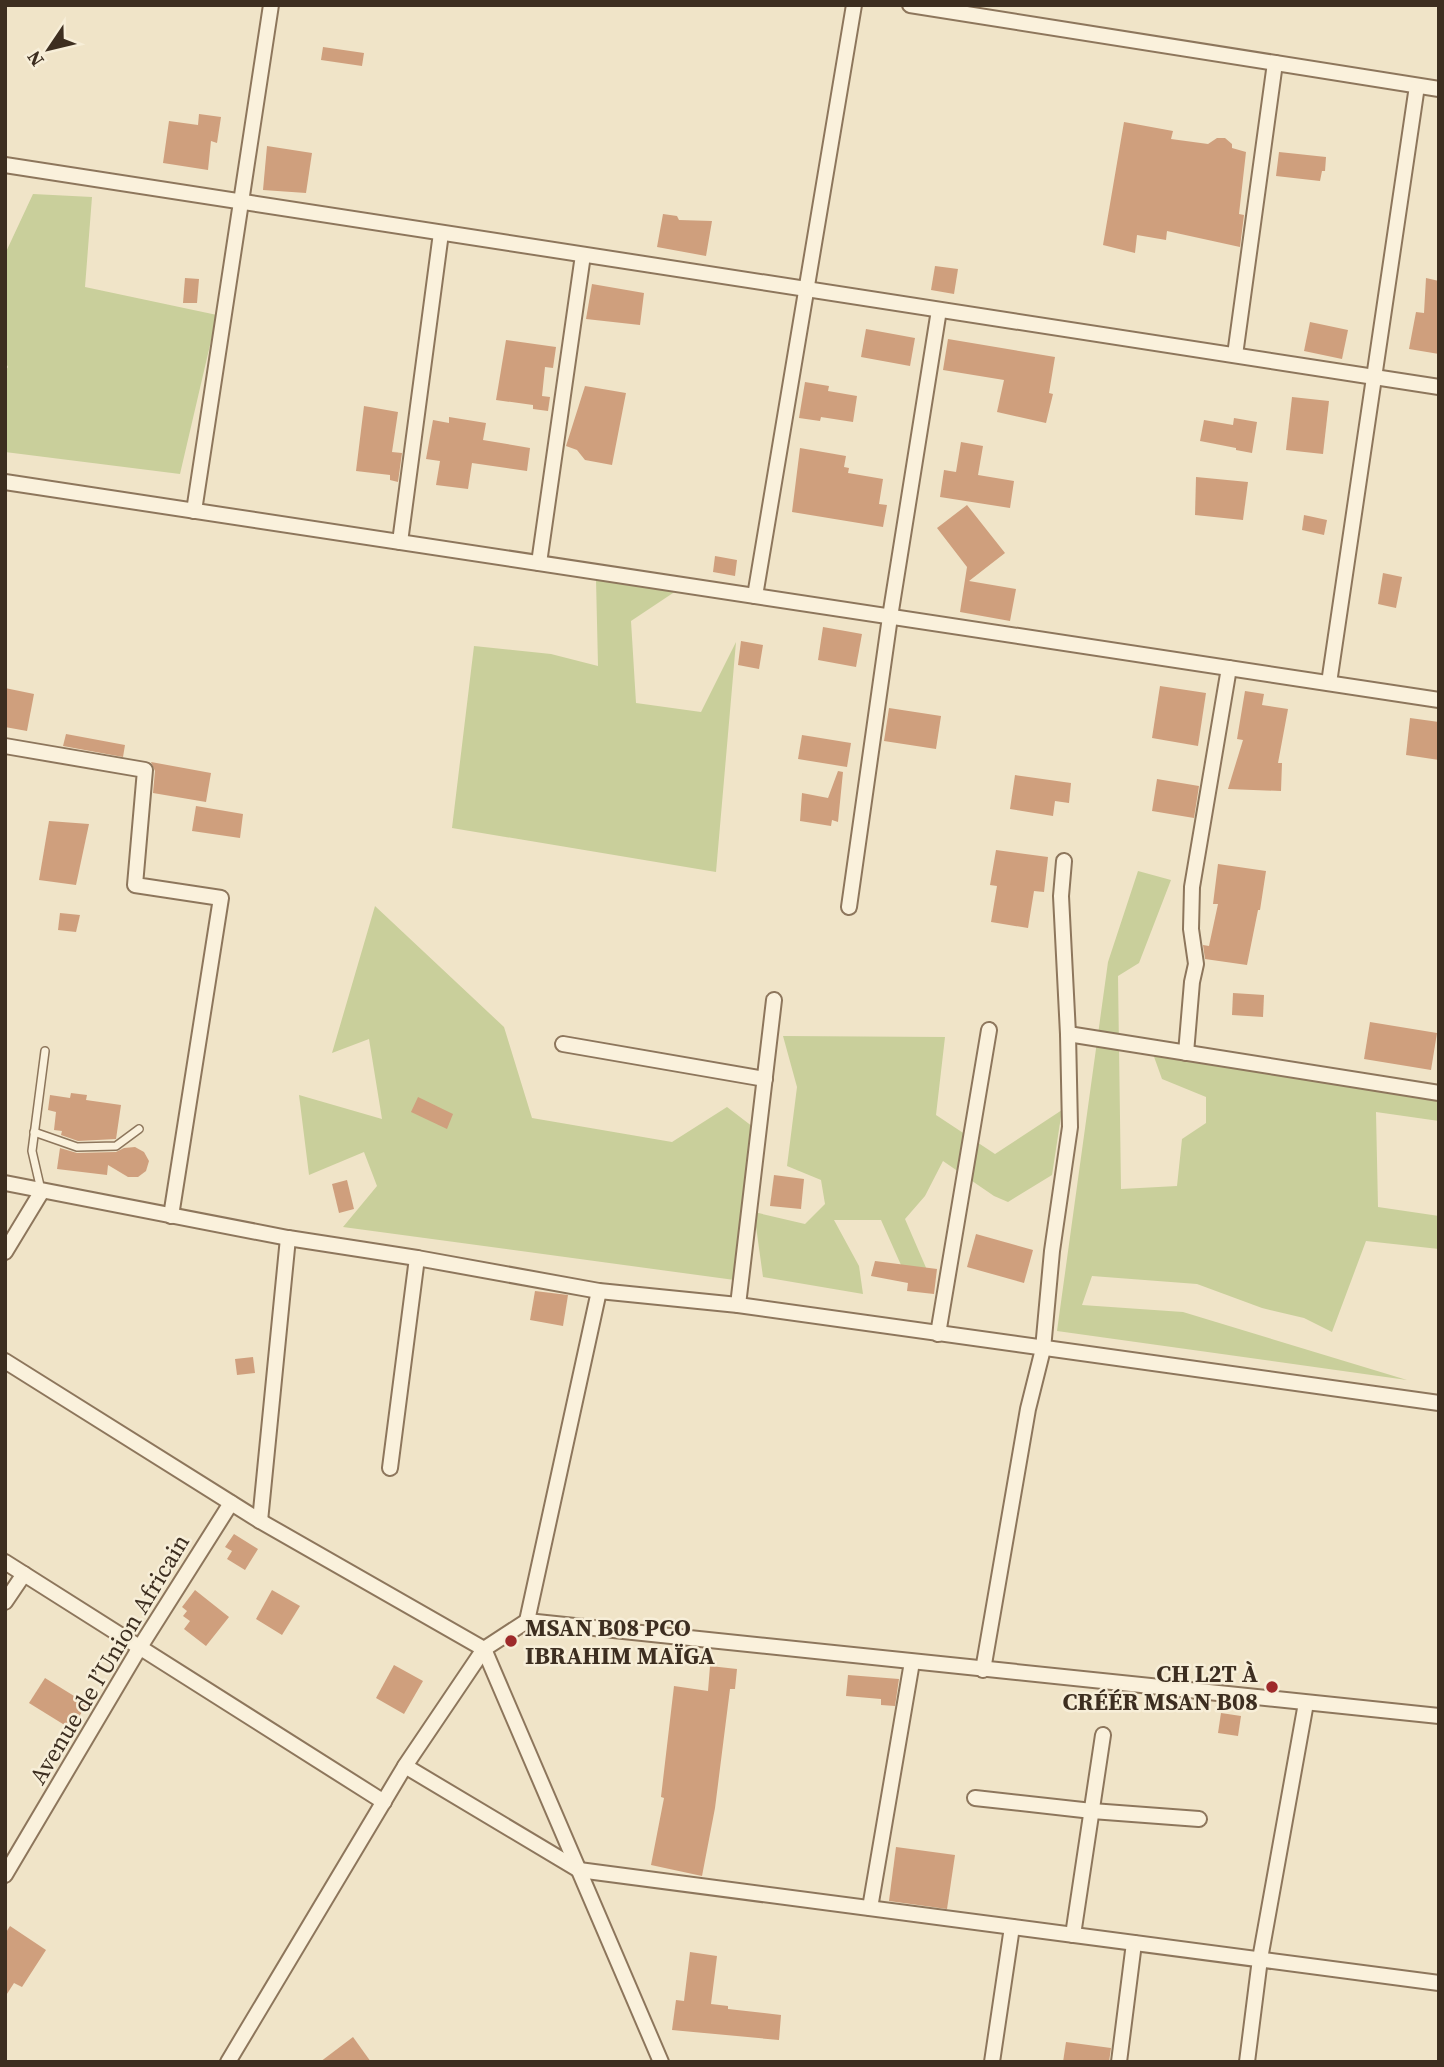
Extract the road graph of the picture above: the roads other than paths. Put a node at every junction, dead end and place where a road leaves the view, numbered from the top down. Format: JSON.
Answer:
{"nodes":[{"id":1,"x":271,"y":5,"type":"edge"},
{"id":2,"x":854,"y":5,"type":"edge"},
{"id":3,"x":910,"y":5,"type":"edge"},
{"id":4,"x":1275,"y":63,"type":"junction"},
{"id":5,"x":1417,"y":86,"type":"junction"},
{"id":6,"x":1439,"y":89,"type":"edge"},
{"id":7,"x":5,"y":165,"type":"edge"},
{"id":8,"x":241,"y":202,"type":"junction"},
{"id":9,"x":442,"y":233,"type":"junction"},
{"id":10,"x":583,"y":255,"type":"junction"},
{"id":11,"x":806,"y":289,"type":"junction"},
{"id":12,"x":939,"y":310,"type":"junction"},
{"id":13,"x":1235,"y":355,"type":"junction"},
{"id":14,"x":1373,"y":377,"type":"junction"},
{"id":15,"x":1439,"y":387,"type":"edge"},
{"id":16,"x":5,"y":482,"type":"edge"},
{"id":17,"x":194,"y":511,"type":"junction"},
{"id":18,"x":400,"y":542,"type":"junction"},
{"id":19,"x":539,"y":563,"type":"junction"},
{"id":20,"x":755,"y":596,"type":"junction"},
{"id":21,"x":890,"y":617,"type":"junction"},
{"id":22,"x":1229,"y":668,"type":"junction"},
{"id":23,"x":1329,"y":683,"type":"junction"},
{"id":24,"x":1439,"y":700,"type":"edge"},
{"id":25,"x":5,"y":746,"type":"edge"},
{"id":26,"x":1065,"y":861,"type":"dead end"},
{"id":27,"x":849,"y":907,"type":"dead end"},
{"id":28,"x":774,"y":1000,"type":"dead end"},
{"id":29,"x":989,"y":1030,"type":"dead end"},
{"id":30,"x":1068,"y":1034,"type":"junction"},
{"id":31,"x":563,"y":1044,"type":"dead end"},
{"id":32,"x":45,"y":1051,"type":"dead end"},
{"id":33,"x":1185,"y":1052,"type":"junction"},
{"id":34,"x":765,"y":1079,"type":"junction"},
{"id":35,"x":1439,"y":1093,"type":"edge"},
{"id":36,"x":139,"y":1129,"type":"dead end"},
{"id":37,"x":34,"y":1132,"type":"junction"},
{"id":38,"x":5,"y":1183,"type":"edge"},
{"id":39,"x":41,"y":1191,"type":"junction"},
{"id":40,"x":171,"y":1216,"type":"junction"},
{"id":41,"x":288,"y":1238,"type":"junction"},
{"id":42,"x":5,"y":1252,"type":"edge"},
{"id":43,"x":417,"y":1258,"type":"junction"},
{"id":44,"x":599,"y":1291,"type":"junction"},
{"id":45,"x":738,"y":1305,"type":"junction"},
{"id":46,"x":938,"y":1334,"type":"junction"},
{"id":47,"x":1043,"y":1349,"type":"junction"},
{"id":48,"x":5,"y":1361,"type":"edge"},
{"id":49,"x":1439,"y":1403,"type":"edge"},
{"id":50,"x":390,"y":1468,"type":"dead end"},
{"id":51,"x":231,"y":1503,"type":"junction"},
{"id":52,"x":260,"y":1521,"type":"junction"},
{"id":53,"x":5,"y":1562,"type":"edge"},
{"id":54,"x":24,"y":1574,"type":"junction"},
{"id":55,"x":5,"y":1602,"type":"edge"},
{"id":56,"x":527,"y":1621,"type":"junction"},
{"id":57,"x":140,"y":1647,"type":"junction"},
{"id":58,"x":484,"y":1649,"type":"junction"},
{"id":59,"x":912,"y":1662,"type":"junction"},
{"id":60,"x":983,"y":1670,"type":"junction"},
{"id":61,"x":1306,"y":1703,"type":"junction"},
{"id":62,"x":1439,"y":1716,"type":"edge"},
{"id":63,"x":1103,"y":1735,"type":"dead end"},
{"id":64,"x":405,"y":1766,"type":"junction"},
{"id":65,"x":975,"y":1798,"type":"dead end"},
{"id":66,"x":384,"y":1802,"type":"junction"},
{"id":67,"x":1092,"y":1811,"type":"junction"},
{"id":68,"x":1199,"y":1819,"type":"dead end"},
{"id":69,"x":579,"y":1870,"type":"junction"},
{"id":70,"x":5,"y":1875,"type":"edge"},
{"id":71,"x":870,"y":1908,"type":"junction"},
{"id":72,"x":1012,"y":1927,"type":"junction"},
{"id":73,"x":1073,"y":1935,"type":"junction"},
{"id":74,"x":1134,"y":1943,"type":"junction"},
{"id":75,"x":1260,"y":1959,"type":"junction"},
{"id":76,"x":1439,"y":1983,"type":"edge"},
{"id":77,"x":228,"y":2062,"type":"edge"},
{"id":78,"x":661,"y":2062,"type":"edge"},
{"id":79,"x":992,"y":2062,"type":"edge"},
{"id":80,"x":1119,"y":2062,"type":"edge"},
{"id":81,"x":1247,"y":2062,"type":"edge"}],
"edges":[{"from":1,"to":8,"type":"street"},
{"from":2,"to":11,"type":"street"},
{"from":3,"to":4,"type":"street"},
{"from":4,"to":5,"type":"street"},
{"from":4,"to":13,"type":"street"},
{"from":5,"to":6,"type":"street"},
{"from":5,"to":14,"type":"street"},
{"from":7,"to":8,"type":"street"},
{"from":8,"to":9,"type":"street"},
{"from":8,"to":17,"type":"street"},
{"from":9,"to":10,"type":"street"},
{"from":9,"to":18,"type":"street"},
{"from":10,"to":11,"type":"street"},
{"from":10,"to":19,"type":"street"},
{"from":11,"to":12,"type":"street"},
{"from":11,"to":20,"type":"street"},
{"from":12,"to":13,"type":"street"},
{"from":12,"to":21,"type":"street"},
{"from":13,"to":14,"type":"street"},
{"from":14,"to":15,"type":"street"},
{"from":14,"to":23,"type":"street"},
{"from":16,"to":17,"type":"street"},
{"from":17,"to":18,"type":"street"},
{"from":18,"to":19,"type":"street"},
{"from":19,"to":20,"type":"street"},
{"from":20,"to":21,"type":"street"},
{"from":21,"to":22,"type":"street"},
{"from":21,"to":27,"type":"street"},
{"from":22,"to":23,"type":"street"},
{"from":22,"to":33,"type":"street"},
{"from":23,"to":24,"type":"street"},
{"from":25,"to":40,"type":"street"},
{"from":26,"to":30,"type":"street"},
{"from":28,"to":34,"type":"street"},
{"from":29,"to":46,"type":"street"},
{"from":30,"to":33,"type":"street"},
{"from":30,"to":47,"type":"street"},
{"from":31,"to":34,"type":"street"},
{"from":32,"to":37,"type":"lane"},
{"from":33,"to":35,"type":"street"},
{"from":34,"to":45,"type":"street"},
{"from":36,"to":37,"type":"lane"},
{"from":37,"to":39,"type":"lane"},
{"from":38,"to":39,"type":"street"},
{"from":39,"to":40,"type":"street"},
{"from":39,"to":42,"type":"street"},
{"from":40,"to":41,"type":"street"},
{"from":41,"to":43,"type":"street"},
{"from":41,"to":52,"type":"street"},
{"from":43,"to":44,"type":"street"},
{"from":43,"to":50,"type":"street"},
{"from":44,"to":45,"type":"street"},
{"from":44,"to":56,"type":"street"},
{"from":45,"to":46,"type":"street"},
{"from":46,"to":47,"type":"street"},
{"from":47,"to":49,"type":"street"},
{"from":47,"to":60,"type":"street"},
{"from":48,"to":51,"type":"street"},
{"from":51,"to":52,"type":"street"},
{"from":51,"to":57,"type":"street","name":"Avenue de l’Union Africain"},
{"from":52,"to":58,"type":"street"},
{"from":53,"to":54,"type":"street"},
{"from":54,"to":55,"type":"street"},
{"from":54,"to":57,"type":"street"},
{"from":56,"to":58,"type":"street"},
{"from":56,"to":59,"type":"street"},
{"from":57,"to":66,"type":"street"},
{"from":57,"to":70,"type":"street","name":"Avenue de l’Union Africain"},
{"from":58,"to":64,"type":"street"},
{"from":58,"to":69,"type":"street"},
{"from":59,"to":60,"type":"street"},
{"from":59,"to":71,"type":"street"},
{"from":60,"to":61,"type":"street"},
{"from":61,"to":62,"type":"street"},
{"from":61,"to":75,"type":"street"},
{"from":63,"to":67,"type":"street"},
{"from":64,"to":66,"type":"street"},
{"from":64,"to":69,"type":"street"},
{"from":65,"to":67,"type":"street"},
{"from":66,"to":77,"type":"street"},
{"from":67,"to":68,"type":"street"},
{"from":67,"to":73,"type":"street"},
{"from":69,"to":71,"type":"street"},
{"from":69,"to":78,"type":"street"},
{"from":71,"to":72,"type":"street"},
{"from":72,"to":73,"type":"street"},
{"from":72,"to":79,"type":"street"},
{"from":73,"to":74,"type":"street"},
{"from":74,"to":75,"type":"street"},
{"from":74,"to":80,"type":"street"},
{"from":75,"to":76,"type":"street"},
{"from":75,"to":81,"type":"street"}]}
